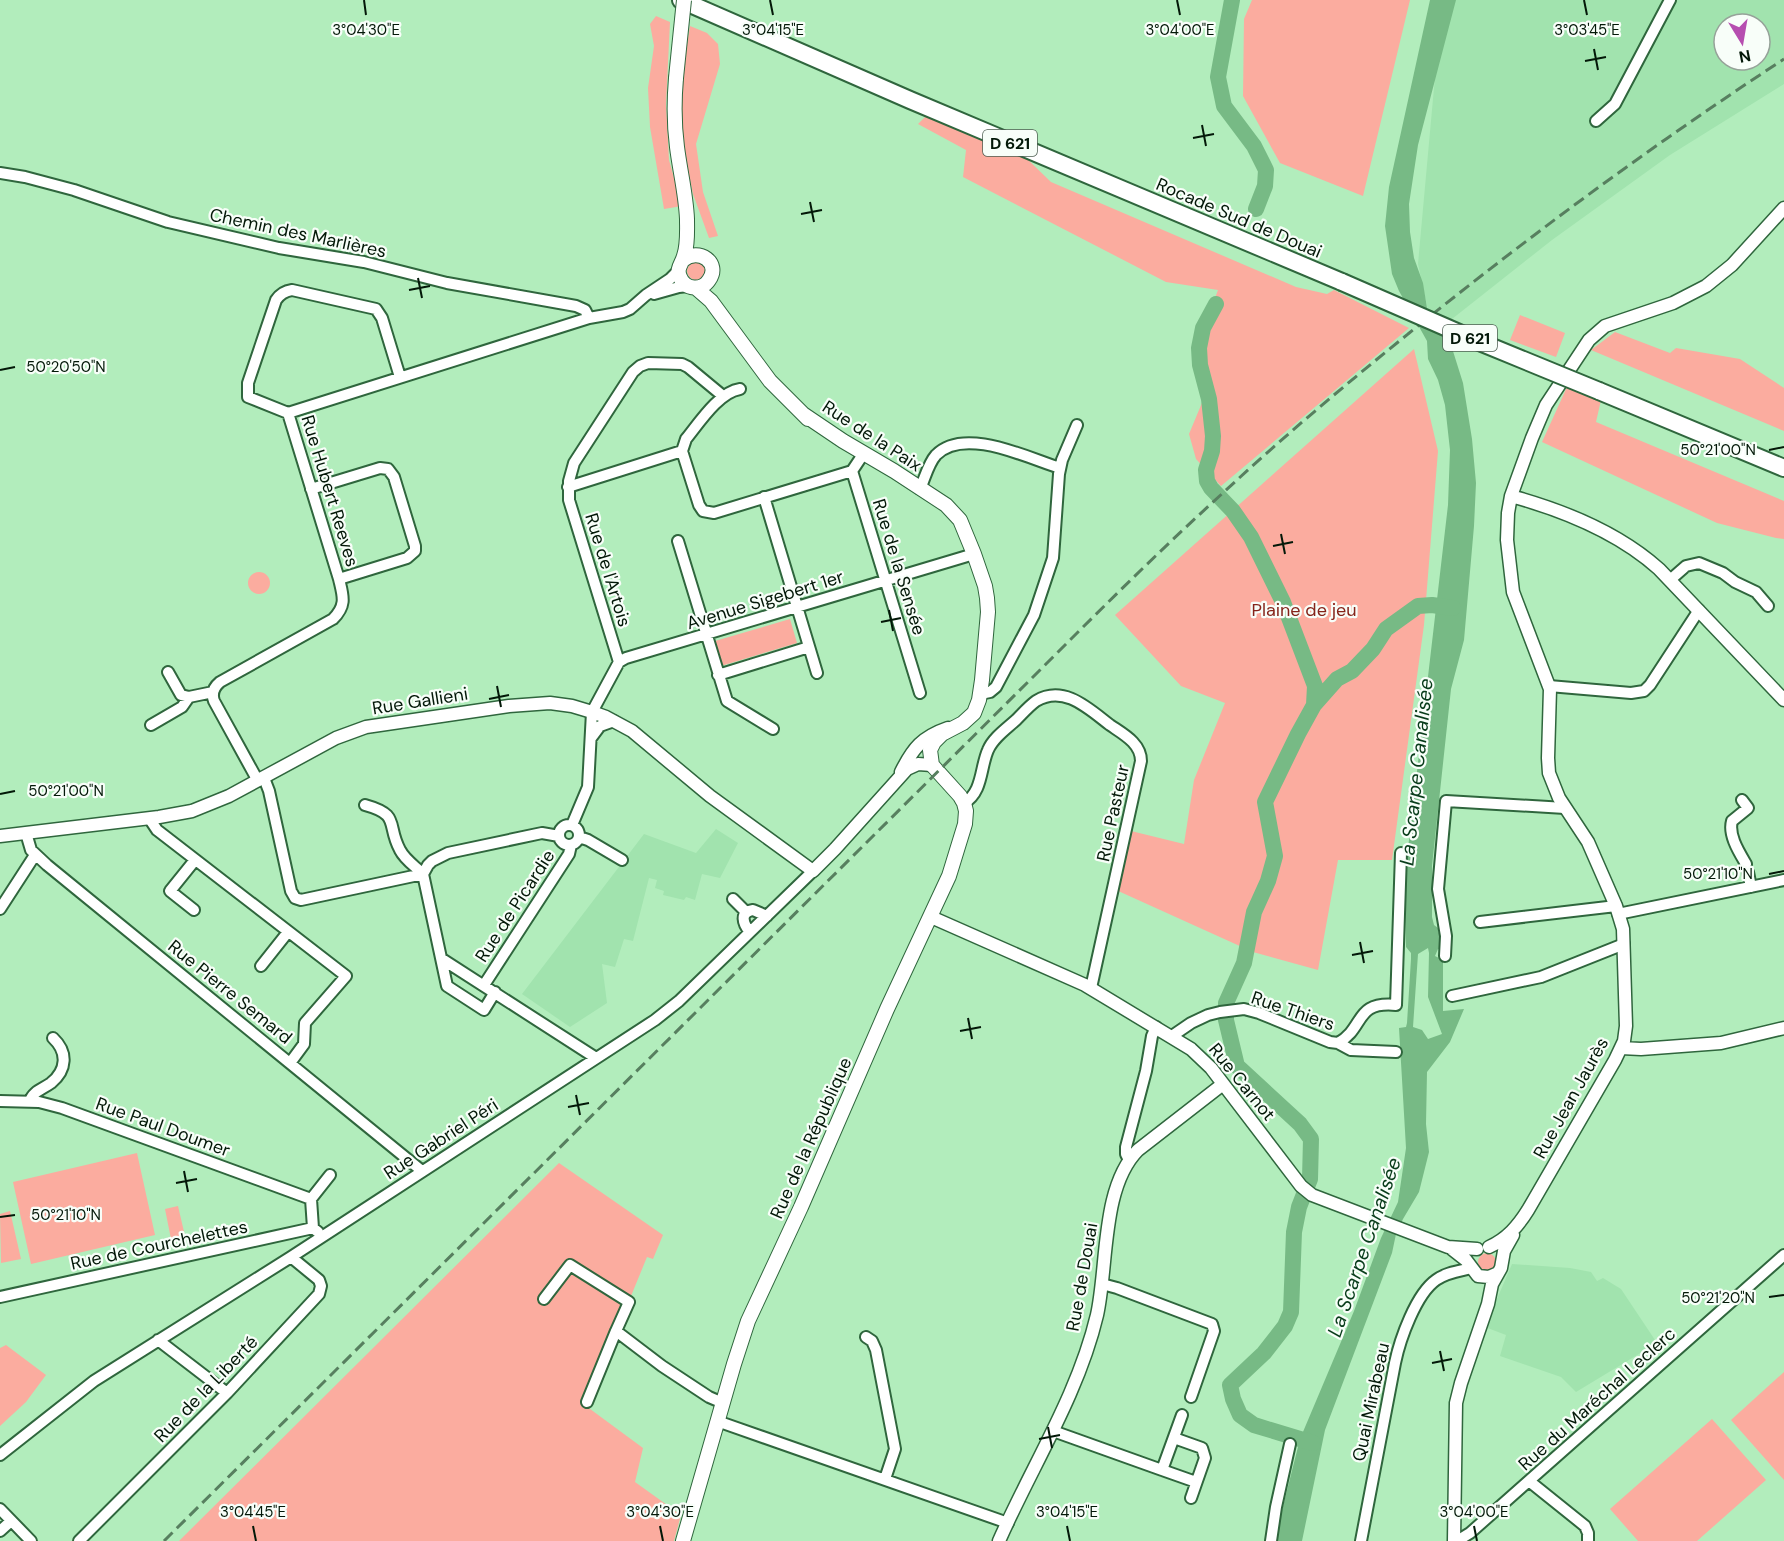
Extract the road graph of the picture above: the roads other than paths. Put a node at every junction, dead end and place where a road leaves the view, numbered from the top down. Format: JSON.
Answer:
{"nodes":[{"id":1,"x":682,"y":0,"type":"edge"},
{"id":2,"x":699,"y":0,"type":"edge"},
{"id":3,"x":1670,"y":0,"type":"edge"},
{"id":4,"x":1596,"y":121,"type":"dead end"},
{"id":5,"x":0,"y":172,"type":"edge"},
{"id":6,"x":686,"y":207,"type":"junction"},
{"id":7,"x":1782,"y":213,"type":"edge"},
{"id":8,"x":703,"y":256,"type":"junction"},
{"id":9,"x":681,"y":265,"type":"junction"},
{"id":10,"x":712,"y":276,"type":"junction"},
{"id":11,"x":1343,"y":278,"type":"junction"},
{"id":12,"x":692,"y":287,"type":"junction"},
{"id":13,"x":638,"y":303,"type":"junction"},
{"id":14,"x":589,"y":318,"type":"junction"},
{"id":15,"x":733,"y":329,"type":"junction"},
{"id":16,"x":400,"y":377,"type":"junction"},
{"id":17,"x":1600,"y":386,"type":"junction"},
{"id":18,"x":740,"y":389,"type":"dead end"},
{"id":19,"x":723,"y":396,"type":"junction"},
{"id":20,"x":288,"y":412,"type":"junction"},
{"id":21,"x":1077,"y":425,"type":"dead end"},
{"id":22,"x":682,"y":451,"type":"junction"},
{"id":23,"x":1784,"y":460,"type":"edge"},
{"id":24,"x":858,"y":462,"type":"junction"},
{"id":25,"x":1060,"y":468,"type":"junction"},
{"id":26,"x":1784,"y":468,"type":"edge"},
{"id":27,"x":568,"y":487,"type":"junction"},
{"id":28,"x":311,"y":489,"type":"junction"},
{"id":29,"x":920,"y":489,"type":"junction"},
{"id":30,"x":1511,"y":496,"type":"junction"},
{"id":31,"x":764,"y":497,"type":"junction"},
{"id":32,"x":678,"y":542,"type":"dead end"},
{"id":33,"x":974,"y":554,"type":"junction"},
{"id":34,"x":339,"y":579,"type":"junction"},
{"id":35,"x":1670,"y":580,"type":"junction"},
{"id":36,"x":885,"y":581,"type":"junction"},
{"id":37,"x":1768,"y":606,"type":"dead end"},
{"id":38,"x":797,"y":607,"type":"junction"},
{"id":39,"x":1699,"y":610,"type":"junction"},
{"id":40,"x":706,"y":634,"type":"junction"},
{"id":41,"x":809,"y":647,"type":"junction"},
{"id":42,"x":619,"y":662,"type":"junction"},
{"id":43,"x":168,"y":672,"type":"dead end"},
{"id":44,"x":817,"y":673,"type":"dead end"},
{"id":45,"x":718,"y":675,"type":"junction"},
{"id":46,"x":1550,"y":686,"type":"junction"},
{"id":47,"x":213,"y":692,"type":"junction"},
{"id":48,"x":920,"y":693,"type":"dead end"},
{"id":49,"x":980,"y":694,"type":"junction"},
{"id":50,"x":189,"y":697,"type":"junction"},
{"id":51,"x":1784,"y":700,"type":"edge"},
{"id":52,"x":592,"y":712,"type":"junction"},
{"id":53,"x":614,"y":721,"type":"junction"},
{"id":54,"x":963,"y":723,"type":"junction"},
{"id":55,"x":151,"y":725,"type":"dead end"},
{"id":56,"x":773,"y":729,"type":"dead end"},
{"id":57,"x":591,"y":739,"type":"junction"},
{"id":58,"x":932,"y":765,"type":"junction"},
{"id":59,"x":261,"y":780,"type":"junction"},
{"id":60,"x":896,"y":781,"type":"junction"},
{"id":61,"x":1742,"y":800,"type":"dead end"},
{"id":62,"x":964,"y":803,"type":"junction"},
{"id":63,"x":364,"y":805,"type":"dead end"},
{"id":64,"x":1566,"y":808,"type":"junction"},
{"id":65,"x":149,"y":819,"type":"junction"},
{"id":66,"x":572,"y":825,"type":"junction"},
{"id":67,"x":26,"y":833,"type":"junction"},
{"id":68,"x":0,"y":836,"type":"edge"},
{"id":69,"x":559,"y":836,"type":"junction"},
{"id":70,"x":575,"y":841,"type":"junction"},
{"id":71,"x":1401,"y":853,"type":"dead end"},
{"id":72,"x":35,"y":855,"type":"junction"},
{"id":73,"x":195,"y":860,"type":"junction"},
{"id":74,"x":622,"y":860,"type":"dead end"},
{"id":75,"x":813,"y":871,"type":"junction"},
{"id":76,"x":423,"y":874,"type":"junction"},
{"id":77,"x":1784,"y":880,"type":"edge"},
{"id":78,"x":1751,"y":887,"type":"junction"},
{"id":79,"x":733,"y":899,"type":"dead end"},
{"id":80,"x":0,"y":909,"type":"edge"},
{"id":81,"x":194,"y":910,"type":"dead end"},
{"id":82,"x":1617,"y":910,"type":"junction"},
{"id":83,"x":746,"y":912,"type":"junction"},
{"id":84,"x":767,"y":916,"type":"junction"},
{"id":85,"x":931,"y":917,"type":"junction"},
{"id":86,"x":1480,"y":922,"type":"dead end"},
{"id":87,"x":288,"y":932,"type":"junction"},
{"id":88,"x":750,"y":932,"type":"junction"},
{"id":89,"x":1624,"y":944,"type":"junction"},
{"id":90,"x":1445,"y":956,"type":"dead end"},
{"id":91,"x":442,"y":959,"type":"junction"},
{"id":92,"x":261,"y":966,"type":"dead end"},
{"id":93,"x":484,"y":985,"type":"junction"},
{"id":94,"x":1091,"y":988,"type":"junction"},
{"id":95,"x":495,"y":992,"type":"junction"},
{"id":96,"x":1452,"y":996,"type":"dead end"},
{"id":97,"x":1156,"y":1027,"type":"junction"},
{"id":98,"x":1784,"y":1028,"type":"edge"},
{"id":99,"x":1172,"y":1036,"type":"junction"},
{"id":100,"x":53,"y":1038,"type":"dead end"},
{"id":101,"x":1338,"y":1043,"type":"junction"},
{"id":102,"x":1621,"y":1047,"type":"junction"},
{"id":103,"x":1396,"y":1052,"type":"dead end"},
{"id":104,"x":596,"y":1058,"type":"junction"},
{"id":105,"x":290,"y":1063,"type":"junction"},
{"id":106,"x":1223,"y":1084,"type":"junction"},
{"id":107,"x":0,"y":1101,"type":"edge"},
{"id":108,"x":30,"y":1101,"type":"junction"},
{"id":109,"x":1129,"y":1160,"type":"junction"},
{"id":110,"x":422,"y":1171,"type":"junction"},
{"id":111,"x":330,"y":1175,"type":"dead end"},
{"id":112,"x":311,"y":1199,"type":"junction"},
{"id":113,"x":1518,"y":1224,"type":"junction"},
{"id":114,"x":313,"y":1228,"type":"junction"},
{"id":115,"x":322,"y":1236,"type":"junction"},
{"id":116,"x":1448,"y":1247,"type":"junction"},
{"id":117,"x":1483,"y":1248,"type":"junction"},
{"id":118,"x":1784,"y":1255,"type":"edge"},
{"id":119,"x":291,"y":1257,"type":"junction"},
{"id":120,"x":1502,"y":1259,"type":"junction"},
{"id":121,"x":1474,"y":1270,"type":"junction"},
{"id":122,"x":1498,"y":1273,"type":"junction"},
{"id":123,"x":1102,"y":1284,"type":"junction"},
{"id":124,"x":0,"y":1297,"type":"edge"},
{"id":125,"x":544,"y":1299,"type":"dead end"},
{"id":126,"x":1486,"y":1310,"type":"junction"},
{"id":127,"x":616,"y":1331,"type":"junction"},
{"id":128,"x":866,"y":1337,"type":"dead end"},
{"id":129,"x":158,"y":1340,"type":"junction"},
{"id":130,"x":227,"y":1393,"type":"junction"},
{"id":131,"x":1191,"y":1397,"type":"dead end"},
{"id":132,"x":587,"y":1402,"type":"dead end"},
{"id":133,"x":723,"y":1403,"type":"junction"},
{"id":134,"x":1182,"y":1415,"type":"dead end"},
{"id":135,"x":717,"y":1421,"type":"junction"},
{"id":136,"x":1053,"y":1431,"type":"junction"},
{"id":137,"x":1174,"y":1438,"type":"junction"},
{"id":138,"x":1290,"y":1444,"type":"dead end"},
{"id":139,"x":0,"y":1455,"type":"edge"},
{"id":140,"x":1162,"y":1470,"type":"junction"},
{"id":141,"x":885,"y":1479,"type":"junction"},
{"id":142,"x":1529,"y":1481,"type":"junction"},
{"id":143,"x":1196,"y":1482,"type":"junction"},
{"id":144,"x":1191,"y":1498,"type":"dead end"},
{"id":145,"x":0,"y":1509,"type":"edge"},
{"id":146,"x":11,"y":1521,"type":"junction"},
{"id":147,"x":1008,"y":1523,"type":"junction"},
{"id":148,"x":0,"y":1532,"type":"edge"},
{"id":149,"x":31,"y":1541,"type":"edge"},
{"id":150,"x":79,"y":1541,"type":"edge"},
{"id":151,"x":683,"y":1541,"type":"edge"},
{"id":152,"x":999,"y":1541,"type":"edge"},
{"id":153,"x":1271,"y":1541,"type":"edge"},
{"id":154,"x":1361,"y":1541,"type":"edge"},
{"id":155,"x":1455,"y":1541,"type":"edge"},
{"id":156,"x":1588,"y":1541,"type":"edge"}],
"edges":[{"from":1,"to":6,"type":"main road","bridge":true},
{"from":1,"to":11,"type":"highway","name":"Rocade Sud de Douai","number":"D 621"},
{"from":2,"to":11,"type":"highway","name":"Rocade Sud de Douai","number":"D 621"},
{"from":3,"to":4,"type":"street"},
{"from":5,"to":14,"type":"street","name":"Chemin des Marlières"},
{"from":6,"to":8,"type":"main road"},
{"from":6,"to":9,"type":"main road"},
{"from":7,"to":30,"type":"street"},
{"from":8,"to":9,"type":"main road"},
{"from":8,"to":10,"type":"main road"},
{"from":9,"to":12,"type":"main road"},
{"from":9,"to":13,"type":"street","name":"Rue Hubert Reeves"},
{"from":10,"to":12,"type":"main road"},
{"from":10,"to":15,"type":"main road","name":"Rue de la Paix"},
{"from":11,"to":17,"type":"highway","name":"Rocade Sud de Douai","number":"D 621"},
{"from":12,"to":13,"type":"street","name":"Rue Hubert Reeves"},
{"from":12,"to":15,"type":"main road","name":"Rue de la Paix"},
{"from":13,"to":14,"type":"street","name":"Rue Hubert Reeves"},
{"from":14,"to":16,"type":"street","name":"Rue Hubert Reeves"},
{"from":15,"to":24,"type":"main road","name":"Rue de la Paix"},
{"from":16,"to":20,"type":"street","name":"Rue Hubert Reeves"},
{"from":16,"to":20,"type":"street"},
{"from":17,"to":23,"type":"highway","name":"Rocade Sud de Douai","number":"D 621"},
{"from":17,"to":26,"type":"highway","name":"Rocade Sud de Douai","number":"D 621"},
{"from":18,"to":19,"type":"street"},
{"from":19,"to":22,"type":"street"},
{"from":19,"to":27,"type":"street"},
{"from":20,"to":28,"type":"street","name":"Rue Hubert Reeves"},
{"from":21,"to":25,"type":"street"},
{"from":22,"to":27,"type":"street"},
{"from":22,"to":31,"type":"street"},
{"from":24,"to":29,"type":"main road","name":"Rue de la Paix"},
{"from":24,"to":31,"type":"street"},
{"from":24,"to":36,"type":"street","name":"Rue de la Sensée"},
{"from":25,"to":29,"type":"street"},
{"from":25,"to":49,"type":"street"},
{"from":27,"to":42,"type":"street","name":"Rue de l'Artois"},
{"from":28,"to":34,"type":"street","name":"Rue Hubert Reeves"},
{"from":28,"to":34,"type":"street"},
{"from":29,"to":33,"type":"main road","name":"Rue de la Paix"},
{"from":30,"to":35,"type":"street"},
{"from":30,"to":46,"type":"street"},
{"from":31,"to":38,"type":"street"},
{"from":32,"to":40,"type":"street"},
{"from":33,"to":36,"type":"street","name":"Avenue Sigebert 1er"},
{"from":33,"to":49,"type":"main road","name":"Rue de la Paix"},
{"from":34,"to":47,"type":"street","name":"Rue Hubert Reeves"},
{"from":35,"to":37,"type":"street"},
{"from":35,"to":39,"type":"street"},
{"from":36,"to":38,"type":"street","name":"Avenue Sigebert 1er"},
{"from":36,"to":48,"type":"street","name":"Rue de la Sensée"},
{"from":38,"to":40,"type":"street","name":"Avenue Sigebert 1er"},
{"from":38,"to":41,"type":"street"},
{"from":39,"to":46,"type":"street"},
{"from":39,"to":51,"type":"street"},
{"from":40,"to":42,"type":"street","name":"Avenue Sigebert 1er"},
{"from":40,"to":45,"type":"street"},
{"from":41,"to":44,"type":"street"},
{"from":41,"to":45,"type":"street"},
{"from":42,"to":52,"type":"street"},
{"from":43,"to":50,"type":"street"},
{"from":45,"to":56,"type":"street"},
{"from":46,"to":64,"type":"street","name":"Rue Jean Jaurès"},
{"from":47,"to":50,"type":"street","name":"Rue Hubert Reeves"},
{"from":47,"to":59,"type":"street"},
{"from":49,"to":54,"type":"main road","name":"Rue de la Paix"},
{"from":50,"to":55,"type":"street","name":"Rue Hubert Reeves"},
{"from":52,"to":53,"type":"street","name":"Rue Gallieni"},
{"from":52,"to":57,"type":"street"},
{"from":52,"to":59,"type":"street","name":"Rue Gallieni"},
{"from":53,"to":57,"type":"street"},
{"from":53,"to":75,"type":"street","name":"Rue Gallieni"},
{"from":54,"to":58,"type":"main road","name":"Rue de la Paix"},
{"from":54,"to":60,"type":"street"},
{"from":57,"to":66,"type":"street"},
{"from":58,"to":60,"type":"street"},
{"from":58,"to":62,"type":"main road"},
{"from":59,"to":65,"type":"street","name":"Rue Gallieni"},
{"from":59,"to":76,"type":"street"},
{"from":60,"to":75,"type":"street"},
{"from":61,"to":78,"type":"street"},
{"from":62,"to":85,"type":"main road","name":"Rue de la République"},
{"from":62,"to":94,"type":"street","name":"Rue Pasteur"},
{"from":63,"to":76,"type":"street"},
{"from":64,"to":82,"type":"street","name":"Rue Jean Jaurès"},
{"from":64,"to":90,"type":"street"},
{"from":65,"to":67,"type":"street","name":"Rue Gallieni"},
{"from":65,"to":73,"type":"street"},
{"from":66,"to":69,"type":"street"},
{"from":66,"to":70,"type":"street"},
{"from":67,"to":68,"type":"street","name":"Rue Gallieni"},
{"from":67,"to":72,"type":"street","name":"Rue Pierre Semard"},
{"from":69,"to":70,"type":"street"},
{"from":69,"to":76,"type":"street"},
{"from":70,"to":74,"type":"street"},
{"from":70,"to":93,"type":"street","name":"Rue de Picardie"},
{"from":71,"to":101,"type":"street","name":"Rue Thiers"},
{"from":72,"to":80,"type":"street"},
{"from":72,"to":105,"type":"street","name":"Rue Pierre Semard"},
{"from":73,"to":81,"type":"street"},
{"from":73,"to":87,"type":"street"},
{"from":75,"to":84,"type":"street","name":"Rue Gabriel Péri"},
{"from":76,"to":91,"type":"street"},
{"from":77,"to":78,"type":"street"},
{"from":78,"to":82,"type":"street"},
{"from":79,"to":83,"type":"street"},
{"from":82,"to":86,"type":"street"},
{"from":82,"to":89,"type":"street","name":"Rue Jean Jaurès"},
{"from":83,"to":84,"type":"street"},
{"from":83,"to":88,"type":"street"},
{"from":84,"to":88,"type":"street","name":"Rue Gabriel Péri"},
{"from":85,"to":94,"type":"street","name":"Rue Carnot"},
{"from":85,"to":133,"type":"main road","name":"Rue de la République"},
{"from":87,"to":92,"type":"street"},
{"from":87,"to":105,"type":"street"},
{"from":88,"to":104,"type":"street","name":"Rue Gabriel Péri"},
{"from":89,"to":96,"type":"street"},
{"from":89,"to":102,"type":"street","name":"Rue Jean Jaurès"},
{"from":91,"to":93,"type":"street"},
{"from":91,"to":95,"type":"street"},
{"from":93,"to":95,"type":"street"},
{"from":94,"to":97,"type":"street","name":"Rue Carnot"},
{"from":95,"to":104,"type":"street"},
{"from":97,"to":99,"type":"street","name":"Rue Carnot"},
{"from":97,"to":109,"type":"street"},
{"from":98,"to":102,"type":"street"},
{"from":99,"to":101,"type":"street","name":"Rue Thiers"},
{"from":99,"to":106,"type":"street","name":"Rue Carnot"},
{"from":100,"to":108,"type":"street"},
{"from":101,"to":103,"type":"street","name":"Rue Thiers"},
{"from":102,"to":113,"type":"street","name":"Rue Jean Jaurès"},
{"from":104,"to":110,"type":"street","name":"Rue Gabriel Péri"},
{"from":105,"to":110,"type":"street","name":"Rue Pierre Semard"},
{"from":106,"to":109,"type":"street","name":"Rue de Douai"},
{"from":106,"to":116,"type":"street","name":"Rue Carnot"},
{"from":107,"to":108,"type":"street","name":"Rue Paul Doumer"},
{"from":108,"to":112,"type":"street","name":"Rue Paul Doumer"},
{"from":109,"to":123,"type":"street","name":"Rue de Douai"},
{"from":110,"to":115,"type":"street","name":"Rue Gabriel Péri"},
{"from":111,"to":112,"type":"street"},
{"from":112,"to":114,"type":"street"},
{"from":113,"to":117,"type":"street","name":"Rue Jean Jaurès"},
{"from":113,"to":120,"type":"street","name":"Rue Jean Jaurès"},
{"from":114,"to":115,"type":"street"},
{"from":114,"to":124,"type":"street","name":"Rue de Courchelettes"},
{"from":115,"to":119,"type":"street","name":"Rue Gabriel Péri"},
{"from":116,"to":117,"type":"street","name":"Rue Carnot"},
{"from":116,"to":121,"type":"street","name":"Rue Carnot"},
{"from":117,"to":120,"type":"street"},
{"from":117,"to":121,"type":"street"},
{"from":118,"to":142,"type":"street","name":"Rue du Maréchal Leclerc"},
{"from":119,"to":129,"type":"street","name":"Rue Gabriel Péri"},
{"from":119,"to":130,"type":"street","name":"Rue de la Liberté"},
{"from":120,"to":122,"type":"street"},
{"from":121,"to":122,"type":"street"},
{"from":121,"to":126,"type":"street"},
{"from":121,"to":154,"type":"street","name":"Quai Mirabeau"},
{"from":122,"to":126,"type":"street"},
{"from":123,"to":131,"type":"street"},
{"from":123,"to":136,"type":"street","name":"Rue de Douai"},
{"from":125,"to":127,"type":"street"},
{"from":126,"to":155,"type":"street"},
{"from":127,"to":132,"type":"street"},
{"from":127,"to":133,"type":"street"},
{"from":128,"to":141,"type":"street"},
{"from":129,"to":130,"type":"street"},
{"from":129,"to":139,"type":"street","name":"Rue Gabriel Péri"},
{"from":130,"to":150,"type":"street","name":"Rue de la Liberté"},
{"from":133,"to":135,"type":"main road","name":"Rue de la République"},
{"from":134,"to":137,"type":"street"},
{"from":135,"to":141,"type":"street"},
{"from":135,"to":151,"type":"main road","name":"Rue de la République"},
{"from":136,"to":140,"type":"street"},
{"from":136,"to":147,"type":"street","name":"Rue de Douai"},
{"from":137,"to":140,"type":"street"},
{"from":137,"to":143,"type":"street"},
{"from":138,"to":153,"type":"street"},
{"from":140,"to":143,"type":"street"},
{"from":141,"to":147,"type":"street"},
{"from":142,"to":155,"type":"street","name":"Rue du Maréchal Leclerc"},
{"from":142,"to":156,"type":"street"},
{"from":143,"to":144,"type":"street"},
{"from":145,"to":146,"type":"street"},
{"from":146,"to":148,"type":"street"},
{"from":146,"to":149,"type":"street"},
{"from":147,"to":152,"type":"street","name":"Rue de Douai"}]}
